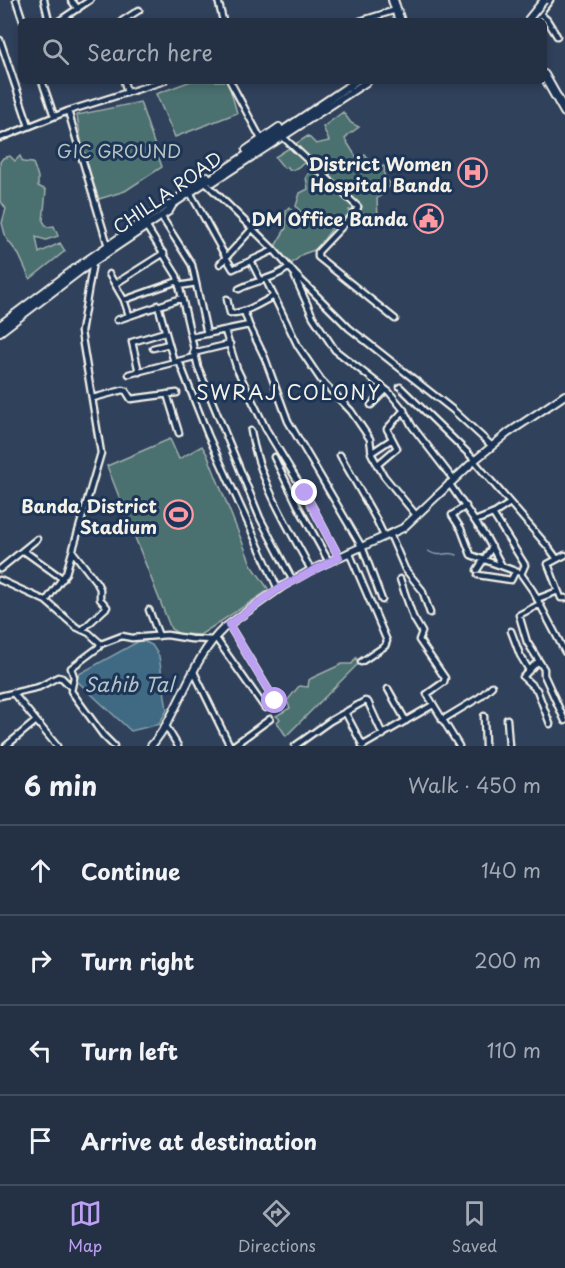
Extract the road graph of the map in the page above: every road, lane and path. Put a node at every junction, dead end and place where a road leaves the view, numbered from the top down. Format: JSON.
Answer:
{"nodes":[{"id":1,"x":16,"y":0,"type":"edge"},
{"id":2,"x":44,"y":0,"type":"edge"},
{"id":3,"x":72,"y":0,"type":"edge"},
{"id":4,"x":90,"y":0,"type":"edge"},
{"id":5,"x":218,"y":0,"type":"edge"},
{"id":6,"x":393,"y":0,"type":"edge"},
{"id":7,"x":538,"y":0,"type":"edge"},
{"id":8,"x":550,"y":0,"type":"edge"},
{"id":9,"x":545,"y":3,"type":"edge"},
{"id":10,"x":78,"y":9,"type":"junction"},
{"id":11,"x":139,"y":10,"type":"dead end"},
{"id":12,"x":396,"y":10,"type":"junction"},
{"id":13,"x":540,"y":13,"type":"junction"},
{"id":14,"x":22,"y":18,"type":"edge"},
{"id":15,"x":48,"y":18,"type":"edge"},
{"id":16,"x":64,"y":18,"type":"edge"},
{"id":17,"x":127,"y":18,"type":"edge"},
{"id":18,"x":223,"y":18,"type":"edge"},
{"id":19,"x":370,"y":18,"type":"edge"},
{"id":20,"x":399,"y":18,"type":"edge"},
{"id":21,"x":530,"y":18,"type":"edge"},
{"id":22,"x":536,"y":18,"type":"edge"},
{"id":23,"x":545,"y":18,"type":"edge"},
{"id":24,"x":547,"y":20,"type":"edge"},
{"id":25,"x":557,"y":36,"type":"dead end"},
{"id":26,"x":0,"y":40,"type":"edge"},
{"id":27,"x":547,"y":79,"type":"edge"},
{"id":28,"x":43,"y":84,"type":"edge"},
{"id":29,"x":124,"y":84,"type":"edge"},
{"id":30,"x":154,"y":84,"type":"edge"},
{"id":31,"x":232,"y":84,"type":"edge"},
{"id":32,"x":345,"y":84,"type":"edge"},
{"id":33,"x":352,"y":84,"type":"edge"},
{"id":34,"x":363,"y":84,"type":"edge"},
{"id":35,"x":126,"y":93,"type":"junction"},
{"id":36,"x":562,"y":99,"type":"edge"},
{"id":37,"x":68,"y":111,"type":"junction"},
{"id":38,"x":565,"y":112,"type":"edge"},
{"id":39,"x":54,"y":116,"type":"junction"},
{"id":40,"x":29,"y":126,"type":"junction"},
{"id":41,"x":283,"y":137,"type":"junction"},
{"id":42,"x":0,"y":138,"type":"edge"},
{"id":43,"x":261,"y":140,"type":"junction"},
{"id":44,"x":208,"y":186,"type":"junction"},
{"id":45,"x":192,"y":194,"type":"junction"},
{"id":46,"x":179,"y":200,"type":"junction"},
{"id":47,"x":173,"y":204,"type":"junction"},
{"id":48,"x":161,"y":216,"type":"junction"},
{"id":49,"x":146,"y":225,"type":"junction"},
{"id":50,"x":252,"y":229,"type":"junction"},
{"id":51,"x":109,"y":247,"type":"junction"},
{"id":52,"x":274,"y":250,"type":"junction"},
{"id":53,"x":164,"y":253,"type":"junction"},
{"id":54,"x":226,"y":258,"type":"junction"},
{"id":55,"x":251,"y":261,"type":"junction"},
{"id":56,"x":93,"y":262,"type":"junction"},
{"id":57,"x":220,"y":264,"type":"dead end"},
{"id":58,"x":289,"y":267,"type":"junction"},
{"id":59,"x":109,"y":274,"type":"dead end"},
{"id":60,"x":295,"y":274,"type":"junction"},
{"id":61,"x":264,"y":280,"type":"junction"},
{"id":62,"x":179,"y":283,"type":"junction"},
{"id":63,"x":196,"y":283,"type":"junction"},
{"id":64,"x":115,"y":284,"type":"junction"},
{"id":65,"x":239,"y":289,"type":"dead end"},
{"id":66,"x":274,"y":296,"type":"junction"},
{"id":67,"x":182,"y":298,"type":"junction"},
{"id":68,"x":227,"y":299,"type":"dead end"},
{"id":69,"x":124,"y":300,"type":"junction"},
{"id":70,"x":158,"y":305,"type":"junction"},
{"id":71,"x":244,"y":311,"type":"junction"},
{"id":72,"x":129,"y":315,"type":"junction"},
{"id":73,"x":117,"y":320,"type":"dead end"},
{"id":74,"x":395,"y":320,"type":"dead end"},
{"id":75,"x":0,"y":325,"type":"edge"},
{"id":76,"x":249,"y":325,"type":"junction"},
{"id":77,"x":225,"y":331,"type":"junction"},
{"id":78,"x":165,"y":332,"type":"junction"},
{"id":79,"x":0,"y":333,"type":"edge"},
{"id":80,"x":207,"y":334,"type":"junction"},
{"id":81,"x":191,"y":337,"type":"junction"},
{"id":82,"x":169,"y":344,"type":"junction"},
{"id":83,"x":230,"y":344,"type":"junction"},
{"id":84,"x":153,"y":348,"type":"dead end"},
{"id":85,"x":194,"y":355,"type":"junction"},
{"id":86,"x":177,"y":362,"type":"junction"},
{"id":87,"x":139,"y":372,"type":"junction"},
{"id":88,"x":129,"y":374,"type":"dead end"},
{"id":89,"x":400,"y":387,"type":"dead end"},
{"id":90,"x":386,"y":390,"type":"junction"},
{"id":91,"x":177,"y":393,"type":"dead end"},
{"id":92,"x":167,"y":394,"type":"junction"},
{"id":93,"x":565,"y":395,"type":"edge"},
{"id":94,"x":93,"y":398,"type":"junction"},
{"id":95,"x":371,"y":405,"type":"dead end"},
{"id":96,"x":404,"y":410,"type":"junction"},
{"id":97,"x":251,"y":431,"type":"dead end"},
{"id":98,"x":179,"y":433,"type":"dead end"},
{"id":99,"x":392,"y":439,"type":"junction"},
{"id":100,"x":492,"y":446,"type":"junction"},
{"id":101,"x":371,"y":453,"type":"junction"},
{"id":102,"x":340,"y":455,"type":"dead end"},
{"id":103,"x":274,"y":457,"type":"dead end"},
{"id":104,"x":474,"y":460,"type":"junction"},
{"id":105,"x":377,"y":465,"type":"junction"},
{"id":106,"x":451,"y":481,"type":"junction"},
{"id":107,"x":510,"y":503,"type":"junction"},
{"id":108,"x":466,"y":506,"type":"junction"},
{"id":109,"x":493,"y":514,"type":"junction"},
{"id":110,"x":416,"y":515,"type":"junction"},
{"id":111,"x":475,"y":521,"type":"junction"},
{"id":112,"x":387,"y":535,"type":"junction"},
{"id":113,"x":37,"y":539,"type":"dead end"},
{"id":114,"x":362,"y":546,"type":"junction"},
{"id":115,"x":492,"y":547,"type":"junction"},
{"id":116,"x":24,"y":551,"type":"junction"},
{"id":117,"x":73,"y":552,"type":"junction"},
{"id":118,"x":349,"y":552,"type":"junction"},
{"id":119,"x":565,"y":555,"type":"edge"},
{"id":120,"x":339,"y":557,"type":"junction"},
{"id":121,"x":556,"y":559,"type":"junction"},
{"id":122,"x":483,"y":560,"type":"junction"},
{"id":123,"x":329,"y":562,"type":"junction"},
{"id":124,"x":502,"y":566,"type":"junction"},
{"id":125,"x":0,"y":569,"type":"edge"},
{"id":126,"x":311,"y":570,"type":"junction"},
{"id":127,"x":518,"y":572,"type":"junction"},
{"id":128,"x":63,"y":579,"type":"junction"},
{"id":129,"x":400,"y":579,"type":"dead end"},
{"id":130,"x":0,"y":580,"type":"edge"},
{"id":131,"x":293,"y":581,"type":"junction"},
{"id":132,"x":278,"y":589,"type":"junction"},
{"id":133,"x":558,"y":591,"type":"junction"},
{"id":134,"x":565,"y":598,"type":"edge"},
{"id":135,"x":382,"y":600,"type":"dead end"},
{"id":136,"x":46,"y":601,"type":"junction"},
{"id":137,"x":538,"y":602,"type":"junction"},
{"id":138,"x":148,"y":610,"type":"dead end"},
{"id":139,"x":430,"y":613,"type":"dead end"},
{"id":140,"x":229,"y":625,"type":"junction"},
{"id":141,"x":82,"y":630,"type":"junction"},
{"id":142,"x":511,"y":632,"type":"dead end"},
{"id":143,"x":159,"y":636,"type":"junction"},
{"id":144,"x":214,"y":638,"type":"junction"},
{"id":145,"x":101,"y":644,"type":"junction"},
{"id":146,"x":565,"y":652,"type":"edge"},
{"id":147,"x":538,"y":661,"type":"junction"},
{"id":148,"x":361,"y":662,"type":"dead end"},
{"id":149,"x":529,"y":670,"type":"junction"},
{"id":150,"x":194,"y":672,"type":"junction"},
{"id":151,"x":492,"y":686,"type":"dead end"},
{"id":152,"x":71,"y":687,"type":"junction"},
{"id":153,"x":388,"y":688,"type":"dead end"},
{"id":154,"x":13,"y":693,"type":"junction"},
{"id":155,"x":0,"y":696,"type":"edge"},
{"id":156,"x":275,"y":701,"type":"dead end"},
{"id":157,"x":434,"y":705,"type":"junction"},
{"id":158,"x":265,"y":708,"type":"dead end"},
{"id":159,"x":345,"y":712,"type":"junction"},
{"id":160,"x":484,"y":716,"type":"dead end"},
{"id":161,"x":270,"y":719,"type":"dead end"},
{"id":162,"x":507,"y":719,"type":"dead end"},
{"id":163,"x":442,"y":720,"type":"junction"},
{"id":164,"x":36,"y":721,"type":"junction"},
{"id":165,"x":406,"y":721,"type":"junction"},
{"id":166,"x":565,"y":721,"type":"edge"},
{"id":167,"x":550,"y":724,"type":"dead end"},
{"id":168,"x":166,"y":726,"type":"junction"},
{"id":169,"x":383,"y":735,"type":"junction"},
{"id":170,"x":155,"y":744,"type":"edge"},
{"id":171,"x":6,"y":746,"type":"edge"},
{"id":172,"x":57,"y":746,"type":"edge"},
{"id":173,"x":114,"y":746,"type":"edge"},
{"id":174,"x":178,"y":746,"type":"edge"},
{"id":175,"x":232,"y":746,"type":"edge"},
{"id":176,"x":295,"y":746,"type":"edge"},
{"id":177,"x":363,"y":746,"type":"edge"},
{"id":178,"x":459,"y":746,"type":"edge"},
{"id":179,"x":486,"y":746,"type":"edge"},
{"id":180,"x":509,"y":746,"type":"edge"}],
"edges":[{"from":1,"to":14,"type":"street"},
{"from":2,"to":15,"type":"street"},
{"from":3,"to":10,"type":"street"},
{"from":4,"to":10,"type":"street"},
{"from":5,"to":18,"type":"street"},
{"from":6,"to":12,"type":"highway"},
{"from":7,"to":9,"type":"street"},
{"from":8,"to":9,"type":"street"},
{"from":9,"to":13,"type":"street"},
{"from":9,"to":21,"type":"main road","bridge":true},
{"from":10,"to":16,"type":"street"},
{"from":11,"to":17,"type":"street"},
{"from":12,"to":19,"type":"street"},
{"from":12,"to":20,"type":"highway"},
{"from":13,"to":22,"type":"street"},
{"from":13,"to":23,"type":"street"},
{"from":24,"to":25,"type":"street"},
{"from":26,"to":40,"type":"street"},
{"from":27,"to":36,"type":"highway"},
{"from":28,"to":39,"type":"street"},
{"from":29,"to":35,"type":"street"},
{"from":30,"to":35,"type":"street"},
{"from":31,"to":43,"type":"street"},
{"from":32,"to":43,"type":"main road"},
{"from":33,"to":45,"type":"main road","name":"CHILLA ROAD"},
{"from":34,"to":41,"type":"main road"},
{"from":35,"to":37,"type":"street"},
{"from":36,"to":38,"type":"highway"},
{"from":37,"to":39,"type":"street"},
{"from":37,"to":51,"type":"street"},
{"from":39,"to":40,"type":"street"},
{"from":40,"to":42,"type":"street"},
{"from":41,"to":44,"type":"main road"},
{"from":41,"to":74,"type":"street"},
{"from":43,"to":46,"type":"main road"},
{"from":44,"to":45,"type":"main road"},
{"from":44,"to":50,"type":"street"},
{"from":45,"to":46,"type":"main road","name":"CHILLA ROAD"},
{"from":45,"to":54,"type":"street"},
{"from":46,"to":47,"type":"main road","name":"CHILLA ROAD"},
{"from":47,"to":48,"type":"main road","name":"CHILLA ROAD"},
{"from":47,"to":51,"type":"main road"},
{"from":48,"to":49,"type":"main road","name":"CHILLA ROAD"},
{"from":48,"to":63,"type":"street"},
{"from":49,"to":51,"type":"main road","name":"CHILLA ROAD"},
{"from":49,"to":53,"type":"street"},
{"from":50,"to":52,"type":"street"},
{"from":50,"to":54,"type":"street"},
{"from":51,"to":56,"type":"main road","name":"CHILLA ROAD"},
{"from":51,"to":75,"type":"main road"},
{"from":52,"to":55,"type":"street"},
{"from":52,"to":58,"type":"street"},
{"from":53,"to":62,"type":"street"},
{"from":53,"to":64,"type":"street"},
{"from":54,"to":55,"type":"street"},
{"from":54,"to":57,"type":"street"},
{"from":55,"to":61,"type":"street"},
{"from":56,"to":79,"type":"main road","name":"CHILLA ROAD"},
{"from":56,"to":94,"type":"street"},
{"from":58,"to":60,"type":"street"},
{"from":58,"to":61,"type":"street"},
{"from":59,"to":64,"type":"street"},
{"from":60,"to":90,"type":"street"},
{"from":60,"to":100,"type":"street"},
{"from":61,"to":65,"type":"street"},
{"from":61,"to":66,"type":"street"},
{"from":62,"to":63,"type":"street"},
{"from":62,"to":67,"type":"street"},
{"from":62,"to":69,"type":"street"},
{"from":63,"to":80,"type":"street"},
{"from":64,"to":69,"type":"street"},
{"from":66,"to":71,"type":"street"},
{"from":66,"to":101,"type":"street"},
{"from":67,"to":70,"type":"street"},
{"from":67,"to":81,"type":"street"},
{"from":68,"to":71,"type":"street"},
{"from":69,"to":72,"type":"street"},
{"from":70,"to":72,"type":"street"},
{"from":70,"to":78,"type":"street"},
{"from":71,"to":76,"type":"street"},
{"from":72,"to":73,"type":"street"},
{"from":76,"to":77,"type":"street"},
{"from":76,"to":114,"type":"street"},
{"from":77,"to":80,"type":"street"},
{"from":77,"to":83,"type":"street"},
{"from":78,"to":82,"type":"street"},
{"from":78,"to":87,"type":"street"},
{"from":80,"to":81,"type":"street"},
{"from":81,"to":85,"type":"street"},
{"from":82,"to":84,"type":"street"},
{"from":82,"to":86,"type":"street"},
{"from":83,"to":85,"type":"street"},
{"from":83,"to":120,"type":"street"},
{"from":85,"to":86,"type":"street"},
{"from":85,"to":131,"type":"street"},
{"from":86,"to":87,"type":"street"},
{"from":86,"to":132,"type":"street"},
{"from":87,"to":88,"type":"street"},
{"from":89,"to":104,"type":"street"},
{"from":90,"to":95,"type":"street"},
{"from":90,"to":96,"type":"street"},
{"from":91,"to":92,"type":"street"},
{"from":92,"to":94,"type":"street"},
{"from":92,"to":98,"type":"street"},
{"from":93,"to":100,"type":"main road"},
{"from":94,"to":117,"type":"street"},
{"from":96,"to":99,"type":"street"},
{"from":96,"to":106,"type":"street"},
{"from":97,"to":126,"type":"street"},
{"from":99,"to":101,"type":"street"},
{"from":99,"to":105,"type":"street"},
{"from":100,"to":104,"type":"main road"},
{"from":101,"to":105,"type":"street"},
{"from":102,"to":112,"type":"street"},
{"from":103,"to":123,"type":"street"},
{"from":104,"to":106,"type":"main road"},
{"from":104,"to":107,"type":"street"},
{"from":105,"to":110,"type":"street"},
{"from":106,"to":108,"type":"street"},
{"from":106,"to":110,"type":"main road"},
{"from":107,"to":109,"type":"street"},
{"from":107,"to":121,"type":"street"},
{"from":108,"to":111,"type":"street"},
{"from":108,"to":122,"type":"street"},
{"from":109,"to":111,"type":"street"},
{"from":109,"to":127,"type":"street"},
{"from":110,"to":112,"type":"main road"},
{"from":111,"to":115,"type":"street"},
{"from":112,"to":114,"type":"main road"},
{"from":112,"to":139,"type":"street"},
{"from":113,"to":116,"type":"street"},
{"from":114,"to":118,"type":"main road"},
{"from":114,"to":135,"type":"street"},
{"from":115,"to":122,"type":"street"},
{"from":115,"to":124,"type":"street"},
{"from":116,"to":125,"type":"street"},
{"from":116,"to":128,"type":"street"},
{"from":117,"to":128,"type":"street"},
{"from":117,"to":141,"type":"street"},
{"from":118,"to":120,"type":"main road"},
{"from":118,"to":148,"type":"street"},
{"from":119,"to":121,"type":"street"},
{"from":120,"to":123,"type":"main road"},
{"from":121,"to":133,"type":"street"},
{"from":122,"to":124,"type":"street"},
{"from":122,"to":127,"type":"street"},
{"from":123,"to":126,"type":"main road"},
{"from":124,"to":127,"type":"street"},
{"from":126,"to":131,"type":"main road"},
{"from":127,"to":137,"type":"street"},
{"from":128,"to":136,"type":"street"},
{"from":129,"to":157,"type":"street"},
{"from":130,"to":136,"type":"street"},
{"from":131,"to":132,"type":"main road"},
{"from":132,"to":140,"type":"main road"},
{"from":133,"to":134,"type":"street"},
{"from":133,"to":137,"type":"street"},
{"from":136,"to":141,"type":"street"},
{"from":137,"to":146,"type":"street"},
{"from":137,"to":147,"type":"street"},
{"from":138,"to":143,"type":"street"},
{"from":140,"to":144,"type":"main road"},
{"from":140,"to":156,"type":"street"},
{"from":141,"to":145,"type":"street"},
{"from":142,"to":149,"type":"street"},
{"from":143,"to":144,"type":"street"},
{"from":143,"to":145,"type":"street"},
{"from":144,"to":150,"type":"main road"},
{"from":144,"to":158,"type":"street"},
{"from":145,"to":152,"type":"street"},
{"from":147,"to":149,"type":"street"},
{"from":147,"to":166,"type":"street"},
{"from":149,"to":167,"type":"street"},
{"from":150,"to":168,"type":"main road"},
{"from":150,"to":175,"type":"street"},
{"from":151,"to":163,"type":"street"},
{"from":152,"to":154,"type":"street"},
{"from":152,"to":173,"type":"street"},
{"from":153,"to":165,"type":"street"},
{"from":154,"to":155,"type":"street"},
{"from":154,"to":164,"type":"street"},
{"from":157,"to":163,"type":"street"},
{"from":157,"to":165,"type":"street"},
{"from":159,"to":169,"type":"street"},
{"from":159,"to":176,"type":"street"},
{"from":159,"to":177,"type":"street"},
{"from":160,"to":179,"type":"street"},
{"from":161,"to":175,"type":"street"},
{"from":162,"to":180,"type":"street"},
{"from":163,"to":178,"type":"street"},
{"from":164,"to":171,"type":"street"},
{"from":164,"to":172,"type":"street"},
{"from":165,"to":169,"type":"street"},
{"from":168,"to":170,"type":"main road"},
{"from":168,"to":174,"type":"street"},
{"from":169,"to":177,"type":"street"}]}
